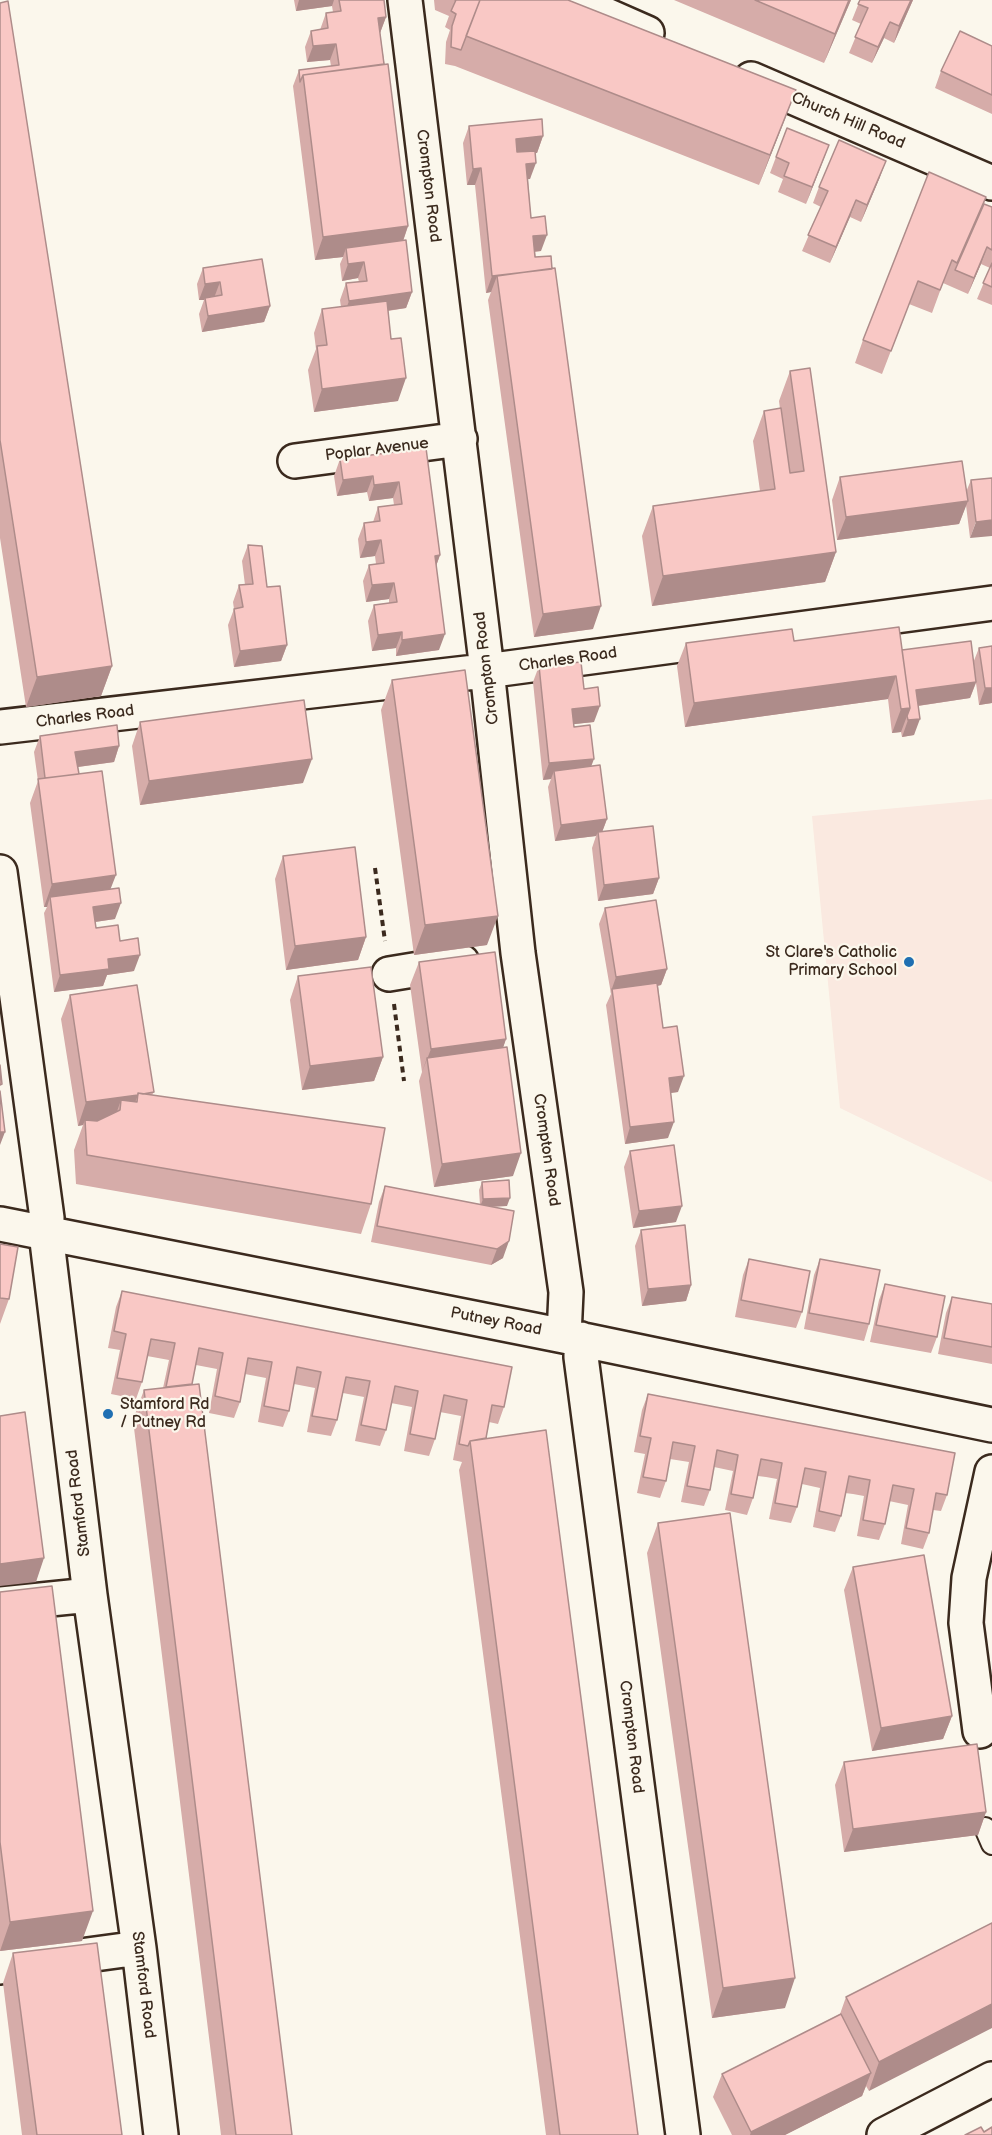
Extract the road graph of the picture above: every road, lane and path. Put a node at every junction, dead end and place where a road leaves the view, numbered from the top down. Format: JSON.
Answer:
{"nodes":[{"id":1,"x":405,"y":0,"type":"edge"},
{"id":2,"x":572,"y":0,"type":"edge"},
{"id":3,"x":677,"y":46,"type":"edge"},
{"id":4,"x":729,"y":69,"type":"edge"},
{"id":5,"x":992,"y":183,"type":"edge"},
{"id":6,"x":460,"y":439,"type":"junction"},
{"id":7,"x":295,"y":460,"type":"dead end"},
{"id":8,"x":992,"y":603,"type":"edge"},
{"id":9,"x":487,"y":670,"type":"junction"},
{"id":10,"x":0,"y":727,"type":"edge"},
{"id":11,"x":0,"y":872,"type":"edge"},
{"id":12,"x":518,"y":953,"type":"junction"},
{"id":13,"x":389,"y":974,"type":"dead end"},
{"id":14,"x":0,"y":1224,"type":"edge"},
{"id":15,"x":46,"y":1233,"type":"junction"},
{"id":16,"x":572,"y":1338,"type":"junction"},
{"id":17,"x":992,"y":1425,"type":"edge"},
{"id":18,"x":992,"y":1472,"type":"edge"},
{"id":19,"x":90,"y":1595,"type":"junction"},
{"id":20,"x":0,"y":1604,"type":"edge"},
{"id":21,"x":981,"y":1731,"type":"dead end"},
{"id":22,"x":139,"y":1948,"type":"junction"},
{"id":23,"x":0,"y":1967,"type":"edge"},
{"id":24,"x":990,"y":2084,"type":"edge"},
{"id":25,"x":161,"y":2135,"type":"edge"},
{"id":26,"x":683,"y":2135,"type":"edge"},
{"id":27,"x":884,"y":2135,"type":"edge"}],
"edges":[{"from":1,"to":6,"type":"street","name":"Crompton Road"},
{"from":2,"to":3,"type":"street"},
{"from":4,"to":5,"type":"street","name":"Church Hill Road"},
{"from":6,"to":7,"type":"street","name":"Poplar Avenue"},
{"from":6,"to":9,"type":"street","name":"Crompton Road"},
{"from":8,"to":9,"type":"street","name":"Charles Road"},
{"from":9,"to":10,"type":"street","name":"Charles Road"},
{"from":9,"to":12,"type":"street","name":"Crompton Road"},
{"from":11,"to":15,"type":"street","name":"Stamford Road"},
{"from":12,"to":13,"type":"street"},
{"from":12,"to":16,"type":"street","name":"Crompton Road"},
{"from":14,"to":15,"type":"street","name":"Putney Road"},
{"from":15,"to":16,"type":"street","name":"Putney Road"},
{"from":15,"to":19,"type":"street","name":"Stamford Road"},
{"from":16,"to":17,"type":"street","name":"Putney Road"},
{"from":16,"to":26,"type":"street","name":"Crompton Road"},
{"from":18,"to":21,"type":"street"},
{"from":19,"to":20,"type":"street"},
{"from":19,"to":22,"type":"street","name":"Stamford Road"},
{"from":22,"to":23,"type":"street"},
{"from":22,"to":25,"type":"street","name":"Stamford Road"},
{"from":24,"to":27,"type":"street"}]}
